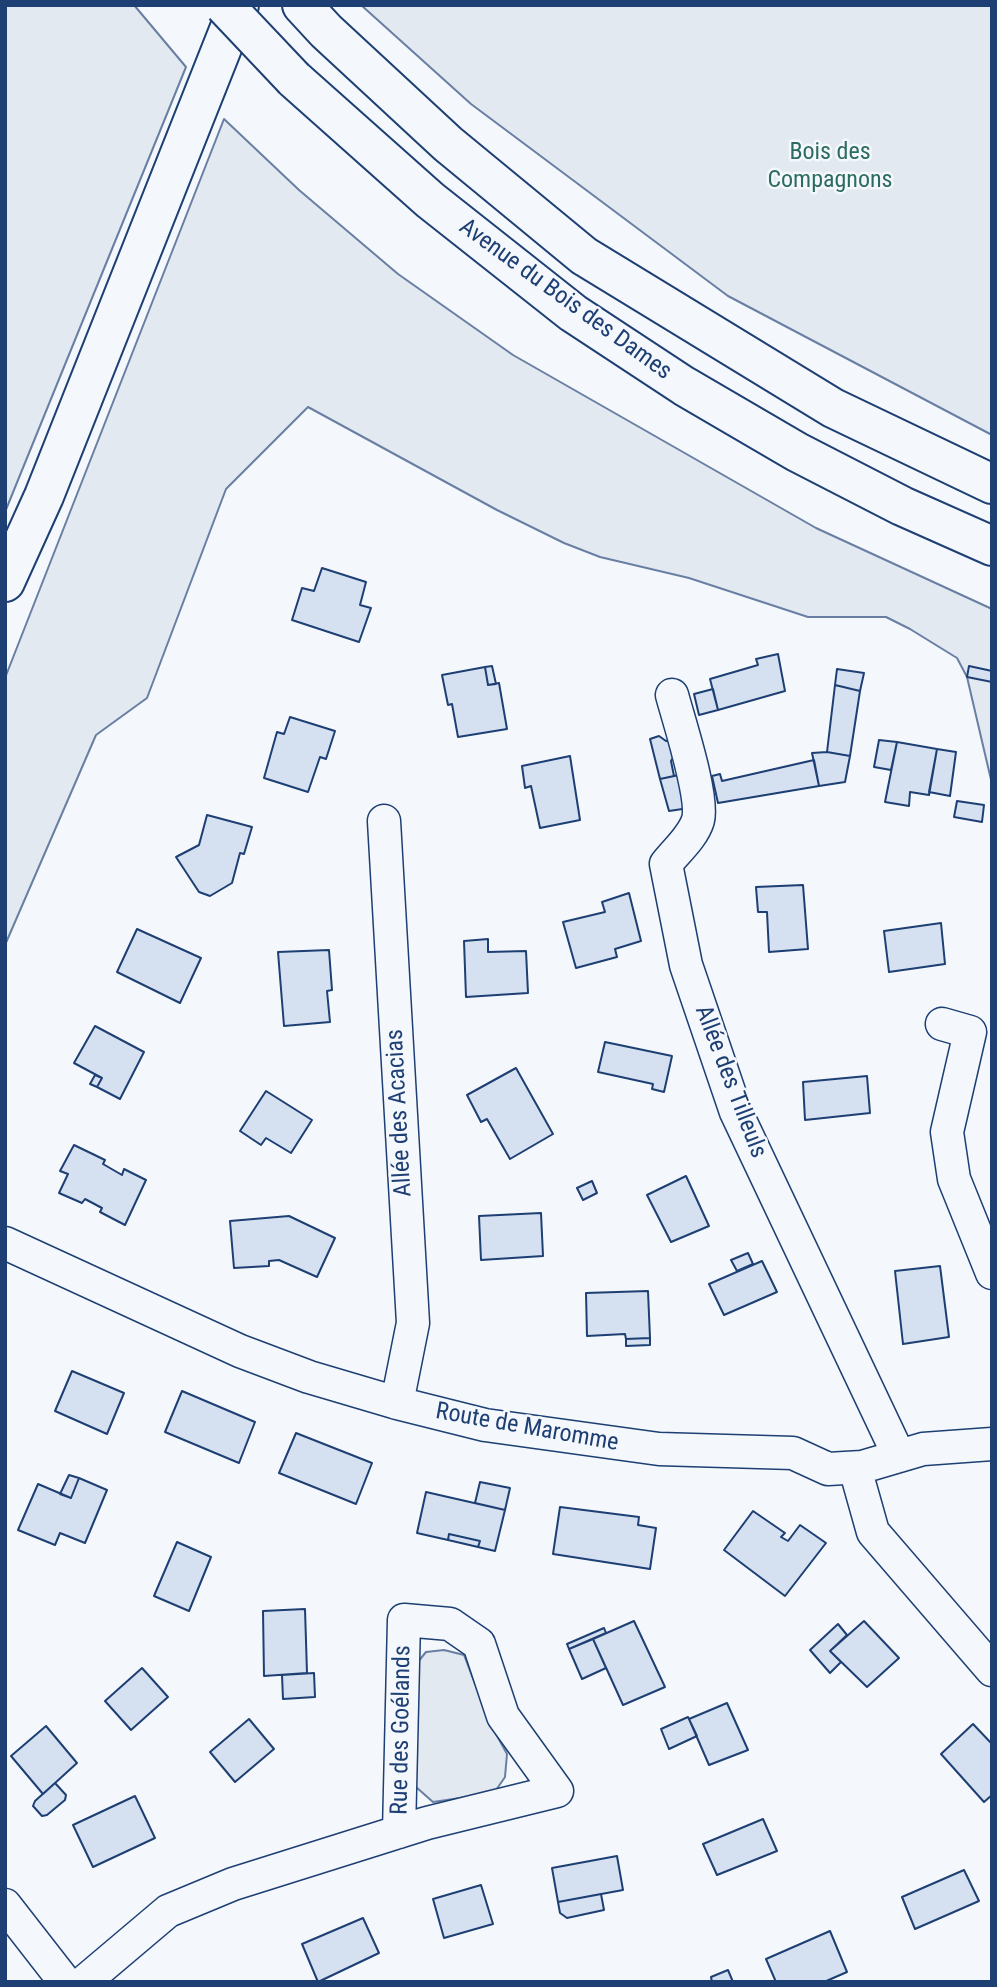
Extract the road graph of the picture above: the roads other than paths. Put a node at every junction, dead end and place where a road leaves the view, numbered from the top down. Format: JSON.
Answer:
{"nodes":[{"id":1,"x":223,"y":5,"type":"edge"},
{"id":2,"x":239,"y":5,"type":"edge"},
{"id":3,"x":314,"y":18,"type":"edge"},
{"id":4,"x":992,"y":484,"type":"edge"},
{"id":5,"x":992,"y":546,"type":"edge"},
{"id":6,"x":5,"y":582,"type":"edge"},
{"id":7,"x":673,"y":695,"type":"dead end"},
{"id":8,"x":384,"y":821,"type":"dead end"},
{"id":9,"x":942,"y":1024,"type":"dead end"},
{"id":10,"x":5,"y":1243,"type":"edge"},
{"id":11,"x":992,"y":1273,"type":"edge"},
{"id":12,"x":397,"y":1403,"type":"junction"},
{"id":13,"x":992,"y":1444,"type":"edge"},
{"id":14,"x":899,"y":1456,"type":"junction"},
{"id":15,"x":855,"y":1468,"type":"junction"},
{"id":16,"x":992,"y":1670,"type":"edge"},
{"id":17,"x":400,"y":1832,"type":"junction"},
{"id":18,"x":5,"y":1905,"type":"edge"},
{"id":19,"x":65,"y":1982,"type":"edge"},
{"id":20,"x":84,"y":1982,"type":"edge"}],
"edges":[{"from":1,"to":5,"type":"highway","name":"Avenue du Bois des Dames","bridge":true},
{"from":2,"to":6,"type":"highway"},
{"from":3,"to":4,"type":"highway","name":"Avenue du Bois des Dames"},
{"from":7,"to":14,"type":"street","name":"Allée des Tilleuls"},
{"from":8,"to":12,"type":"street","name":"Allée des Acacias"},
{"from":9,"to":11,"type":"street"},
{"from":10,"to":12,"type":"street","name":"Route de Maromme"},
{"from":12,"to":15,"type":"street","name":"Route de Maromme"},
{"from":13,"to":14,"type":"street","name":"Route de Maromme"},
{"from":14,"to":15,"type":"street","name":"Route de Maromme"},
{"from":15,"to":16,"type":"street"},
{"from":17,"to":17,"type":"street","name":"Rue des Goélands"},
{"from":17,"to":20,"type":"street","name":"Rue des Goélands"},
{"from":18,"to":19,"type":"street"}]}
